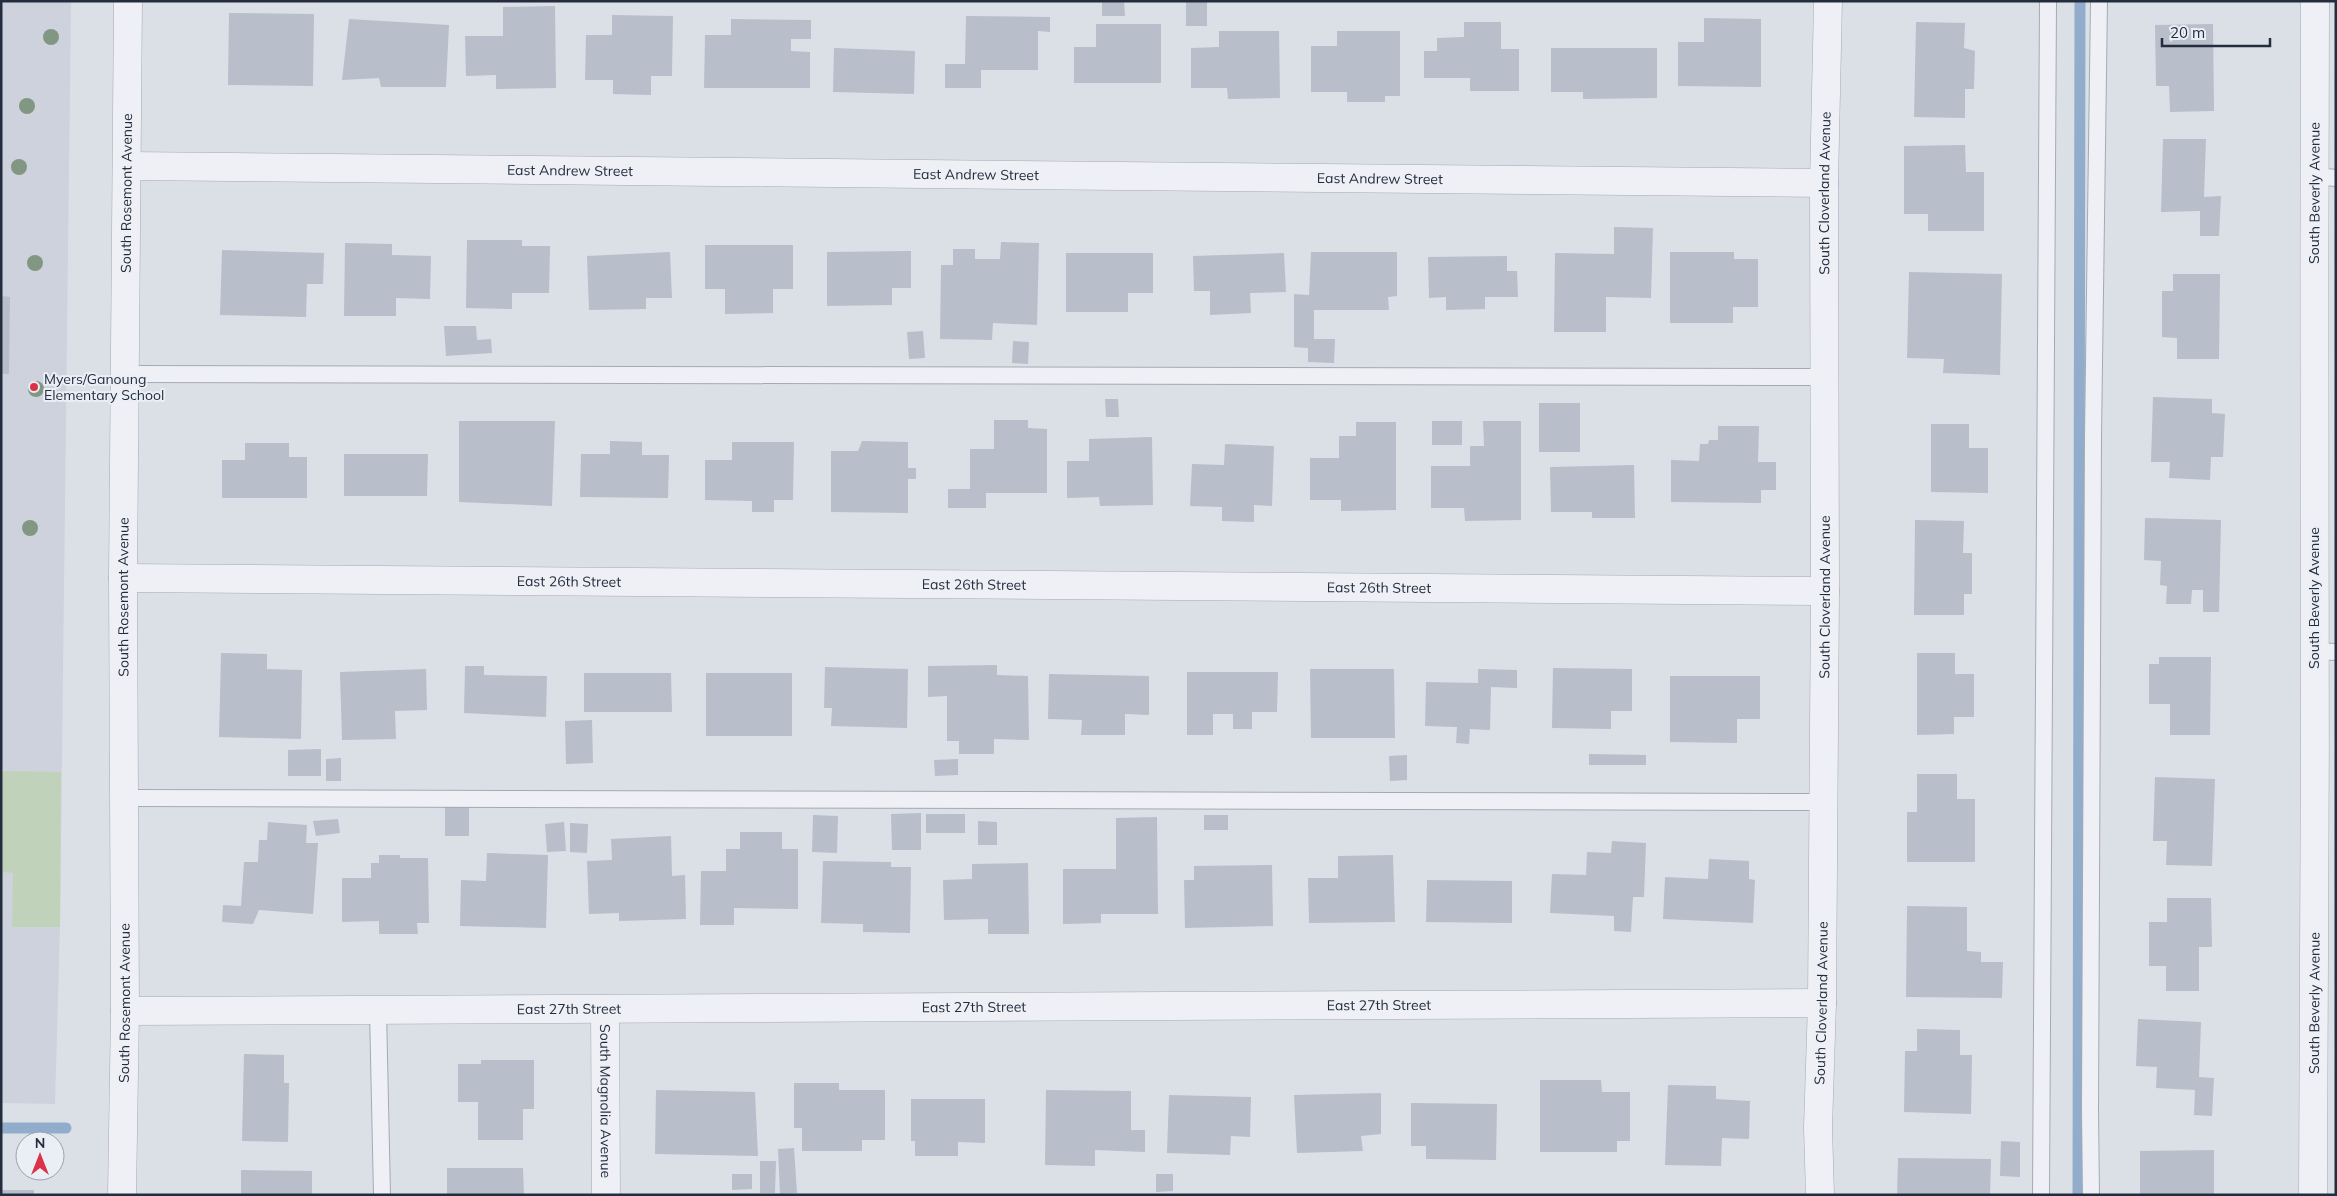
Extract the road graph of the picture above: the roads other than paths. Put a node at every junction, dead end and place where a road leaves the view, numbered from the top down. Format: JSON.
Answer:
{"nodes":[{"id":1,"x":128,"y":1,"type":"edge"},
{"id":2,"x":1828,"y":1,"type":"edge"},
{"id":3,"x":2048,"y":1,"type":"edge"},
{"id":4,"x":2099,"y":1,"type":"edge"},
{"id":5,"x":2315,"y":1,"type":"edge"},
{"id":6,"x":128,"y":166,"type":"junction"},
{"id":7,"x":2325,"y":177,"type":"edge"},
{"id":8,"x":1824,"y":183,"type":"junction"},
{"id":9,"x":126,"y":374,"type":"junction"},
{"id":10,"x":1824,"y":378,"type":"junction"},
{"id":11,"x":2325,"y":422,"type":"edge"},
{"id":12,"x":123,"y":578,"type":"junction"},
{"id":13,"x":1825,"y":591,"type":"junction"},
{"id":14,"x":2325,"y":652,"type":"edge"},
{"id":15,"x":124,"y":798,"type":"junction"},
{"id":16,"x":1824,"y":802,"type":"junction"},
{"id":17,"x":2326,"y":887,"type":"edge"},
{"id":18,"x":1822,"y":1003,"type":"junction"},
{"id":19,"x":606,"y":1009,"type":"junction"},
{"id":20,"x":378,"y":1010,"type":"junction"},
{"id":21,"x":125,"y":1011,"type":"junction"},
{"id":22,"x":122,"y":1195,"type":"edge"},
{"id":23,"x":382,"y":1195,"type":"edge"},
{"id":24,"x":606,"y":1195,"type":"edge"},
{"id":25,"x":1820,"y":1195,"type":"edge"},
{"id":26,"x":2040,"y":1195,"type":"edge"},
{"id":27,"x":2091,"y":1195,"type":"edge"},
{"id":28,"x":2313,"y":1195,"type":"edge"}],
"edges":[{"from":1,"to":6,"type":"street","name":"South Rosemont Avenue"},
{"from":2,"to":8,"type":"street","name":"South Cloverland Avenue"},
{"from":3,"to":26,"type":"lane"},
{"from":4,"to":27,"type":"lane"},
{"from":5,"to":7,"type":"street","name":"South Beverly Avenue"},
{"from":6,"to":8,"type":"street","name":"East Andrew Street"},
{"from":6,"to":9,"type":"street","name":"South Rosemont Avenue"},
{"from":7,"to":11,"type":"street","name":"South Beverly Avenue"},
{"from":8,"to":10,"type":"street","name":"South Cloverland Avenue"},
{"from":9,"to":10,"type":"lane"},
{"from":9,"to":12,"type":"street","name":"South Rosemont Avenue"},
{"from":10,"to":13,"type":"street","name":"South Cloverland Avenue"},
{"from":11,"to":14,"type":"street","name":"South Beverly Avenue"},
{"from":12,"to":13,"type":"street","name":"East 26th Street"},
{"from":12,"to":15,"type":"street","name":"South Rosemont Avenue"},
{"from":13,"to":16,"type":"street","name":"South Cloverland Avenue"},
{"from":14,"to":17,"type":"street","name":"South Beverly Avenue"},
{"from":15,"to":16,"type":"lane"},
{"from":15,"to":21,"type":"street","name":"South Rosemont Avenue"},
{"from":16,"to":18,"type":"street","name":"South Cloverland Avenue"},
{"from":17,"to":28,"type":"street","name":"South Beverly Avenue"},
{"from":18,"to":19,"type":"street","name":"East 27th Street"},
{"from":18,"to":25,"type":"street","name":"South Cloverland Avenue"},
{"from":19,"to":20,"type":"street","name":"East 27th Street"},
{"from":19,"to":24,"type":"street","name":"South Magnolia Avenue"},
{"from":20,"to":21,"type":"street","name":"East 27th Street"},
{"from":20,"to":23,"type":"lane"},
{"from":21,"to":22,"type":"street","name":"South Rosemont Avenue"}]}
